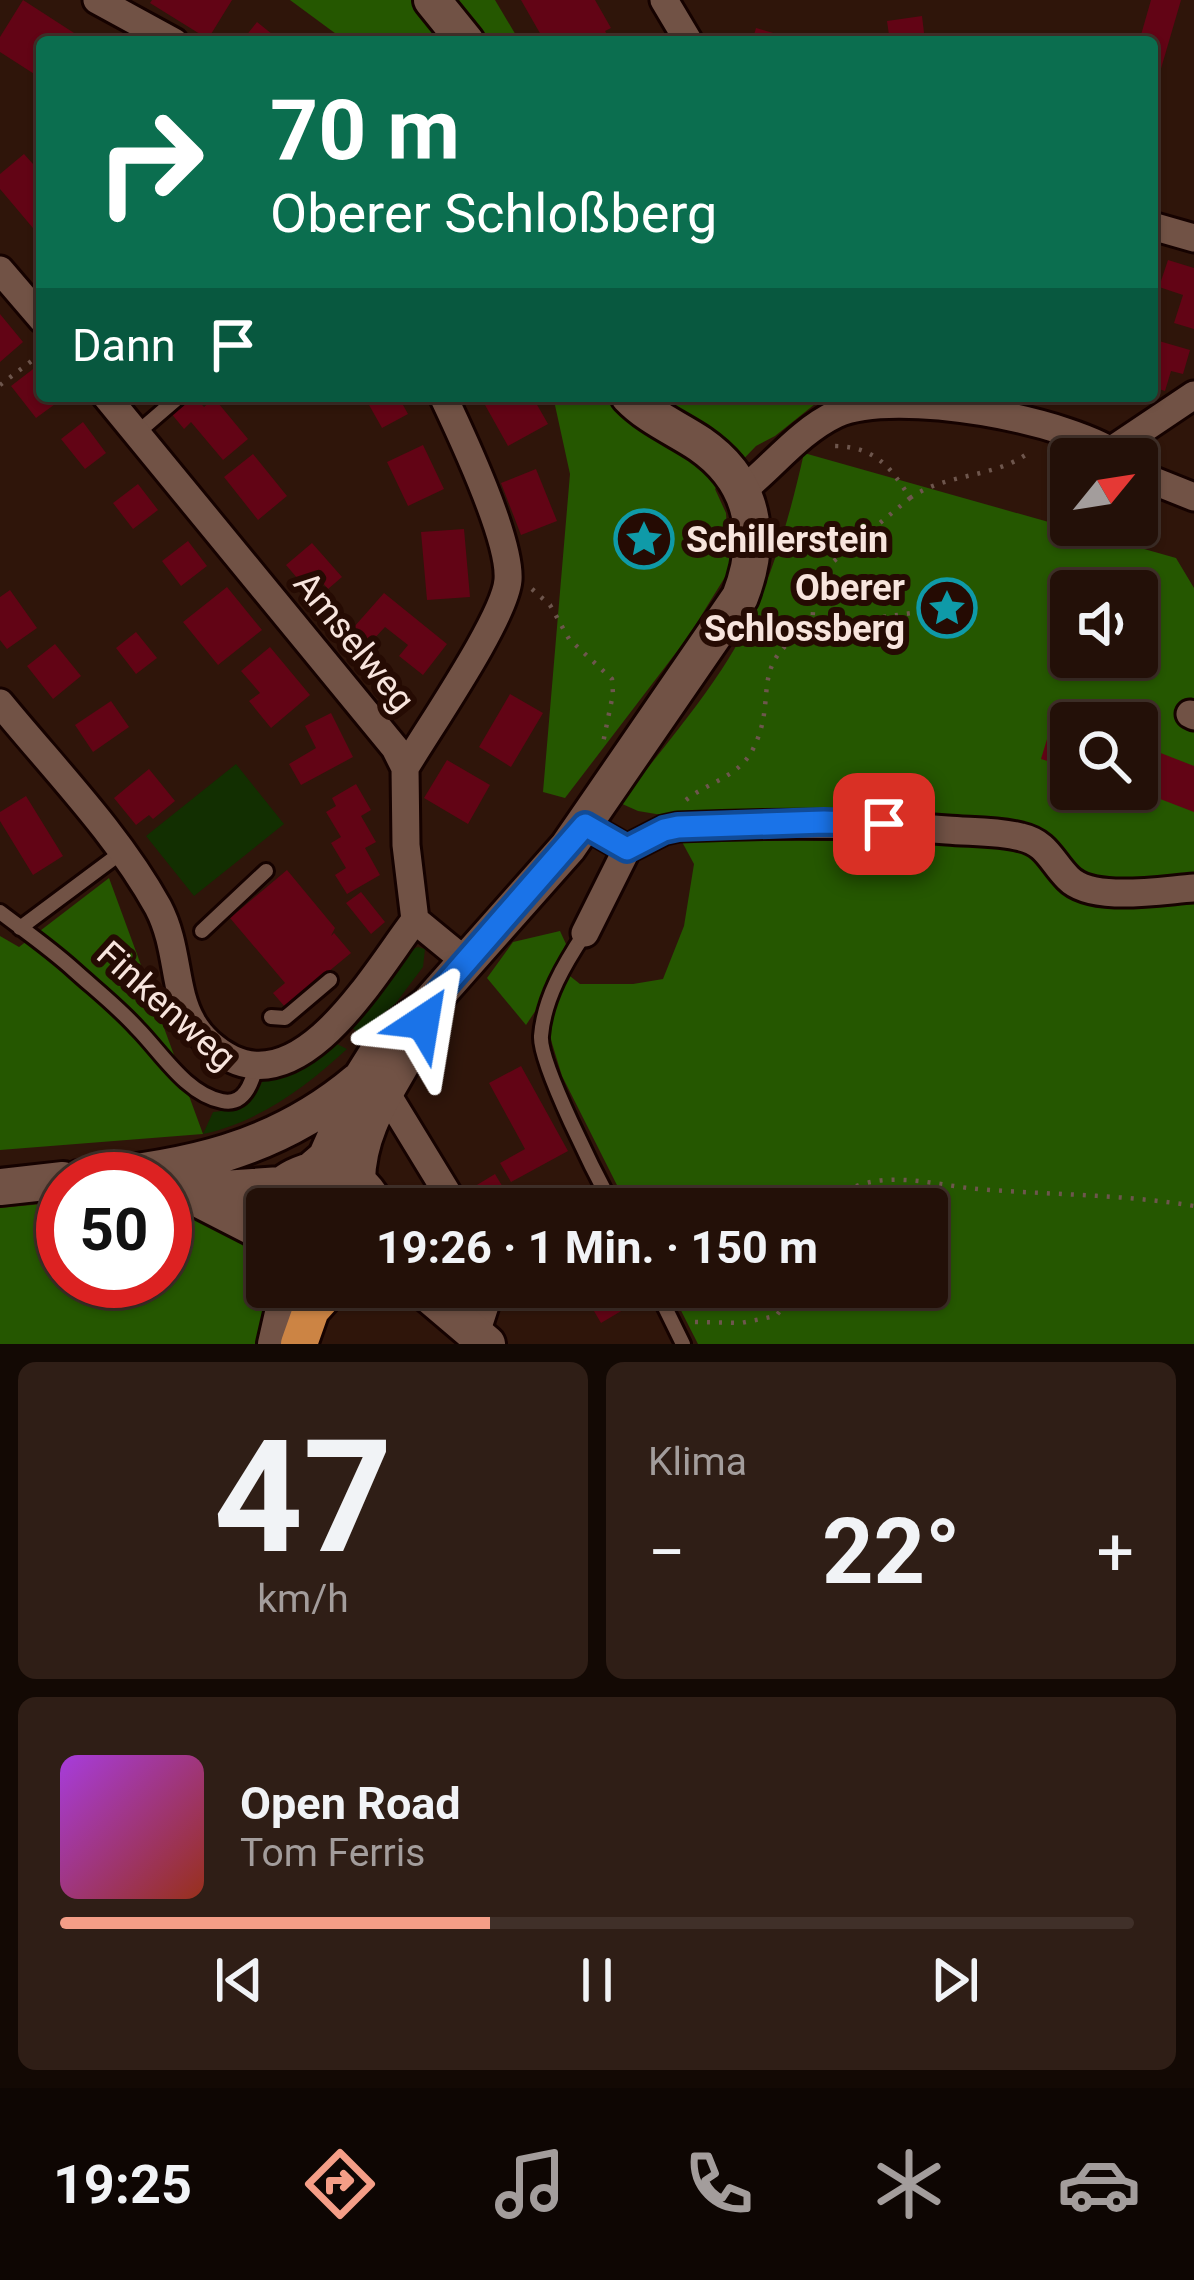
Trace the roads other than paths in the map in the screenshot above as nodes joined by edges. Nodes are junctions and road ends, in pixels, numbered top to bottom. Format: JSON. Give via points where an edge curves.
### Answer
{"nodes":[{"id":1,"x":97,"y":0,"type":"edge"},
{"id":2,"x":432,"y":0,"type":"edge"},
{"id":3,"x":664,"y":0,"type":"edge"},
{"id":4,"x":163,"y":36,"type":"edge"},
{"id":5,"x":461,"y":36,"type":"edge"},
{"id":6,"x":685,"y":36,"type":"edge"},
{"id":7,"x":1158,"y":228,"type":"edge"},
{"id":8,"x":1194,"y":238,"type":"edge"},
{"id":9,"x":0,"y":270,"type":"edge"},
{"id":10,"x":36,"y":312,"type":"edge"},
{"id":11,"x":1194,"y":395,"type":"edge"},
{"id":12,"x":111,"y":402,"type":"edge"},
{"id":13,"x":172,"y":402,"type":"edge"},
{"id":14,"x":445,"y":402,"type":"edge"},
{"id":15,"x":637,"y":402,"type":"edge"},
{"id":16,"x":136,"y":433,"type":"junction"},
{"id":17,"x":1079,"y":438,"type":"edge"},
{"id":18,"x":1140,"y":438,"type":"edge"},
{"id":19,"x":1158,"y":483,"type":"edge"},
{"id":20,"x":743,"y":490,"type":"junction"},
{"id":21,"x":1194,"y":497,"type":"edge"},
{"id":22,"x":0,"y":703,"type":"edge"},
{"id":23,"x":405,"y":768,"type":"junction"},
{"id":24,"x":585,"y":825,"type":"junction"},
{"id":25,"x":627,"y":849,"type":"junction"},
{"id":26,"x":122,"y":852,"type":"junction"},
{"id":27,"x":266,"y":871,"type":"dead end"},
{"id":28,"x":1194,"y":888,"type":"edge"},
{"id":29,"x":0,"y":912,"type":"edge"},
{"id":30,"x":415,"y":920,"type":"junction"},
{"id":31,"x":20,"y":928,"type":"junction"},
{"id":32,"x":202,"y":931,"type":"dead end"},
{"id":33,"x":585,"y":933,"type":"joint"},
{"id":34,"x":465,"y":961,"type":"junction"},
{"id":35,"x":330,"y":980,"type":"dead end"},
{"id":36,"x":271,"y":1017,"type":"dead end"},
{"id":37,"x":256,"y":1066,"type":"junction"},
{"id":38,"x":373,"y":1085,"type":"junction"},
{"id":39,"x":192,"y":1161,"type":"edge"},
{"id":40,"x":297,"y":1177,"type":"junction"},
{"id":41,"x":36,"y":1183,"type":"edge"},
{"id":42,"x":192,"y":1185,"type":"edge"},
{"id":43,"x":0,"y":1187,"type":"edge"},
{"id":44,"x":287,"y":1188,"type":"edge"},
{"id":45,"x":357,"y":1188,"type":"edge"},
{"id":46,"x":366,"y":1188,"type":"edge"},
{"id":47,"x":443,"y":1188,"type":"edge"},
{"id":48,"x":603,"y":1188,"type":"edge"},
{"id":49,"x":192,"y":1200,"type":"edge"},
{"id":50,"x":246,"y":1232,"type":"edge"},
{"id":51,"x":284,"y":1308,"type":"edge"},
{"id":52,"x":311,"y":1308,"type":"edge"},
{"id":53,"x":445,"y":1308,"type":"edge"},
{"id":54,"x":487,"y":1308,"type":"edge"},
{"id":55,"x":666,"y":1308,"type":"edge"},
{"id":56,"x":482,"y":1338,"type":"edge"},
{"id":57,"x":276,"y":1344,"type":"edge"},
{"id":58,"x":299,"y":1344,"type":"edge"},
{"id":59,"x":683,"y":1344,"type":"edge"}],
"edges":[{"from":1,"to":4,"type":"street"},
{"from":2,"to":5,"type":"main road"},
{"from":3,"to":6,"type":"street"},
{"from":7,"to":8,"type":"street"},
{"from":9,"to":10,"type":"street"},
{"from":11,"to":18,"type":"street"},
{"from":12,"to":16,"type":"street","name":"Amselweg"},
{"from":13,"to":16,"type":"lane"},
{"from":14,"to":23,"type":"street","via":[[508,577],[488,628]]},
{"from":15,"to":20,"type":"main road","via":[[703,446]]},
{"from":16,"to":23,"type":"street","name":"Amselweg","via":[[330,665]]},
{"from":17,"to":20,"type":"street","via":[[930,405],[866,405],[808,430]]},
{"from":19,"to":21,"type":"street"},
{"from":20,"to":24,"type":"main road","via":[[754,555],[740,596]]},
{"from":22,"to":26,"type":"street","name":"Finkenweg"},
{"from":23,"to":30,"type":"street","name":"Amselweg"},
{"from":24,"to":25,"type":"street"},
{"from":24,"to":34,"type":"main road"},
{"from":25,"to":28,"type":"street","via":[[678,827],[884,824],[1022,837],[1049,850],[1068,879],[1102,893]]},
{"from":25,"to":33,"type":"street"},
{"from":26,"to":31,"type":"lane"},
{"from":26,"to":37,"type":"street","name":"Finkenweg","via":[[168,927],[190,1019],[229,1058]]},
{"from":27,"to":32,"type":"lane"},
{"from":29,"to":31,"type":"lane","name":"Finkenweg"},
{"from":30,"to":34,"type":"street"},
{"from":30,"to":37,"type":"street","name":"Finkenweg","via":[[316,1043],[281,1063]]},
{"from":31,"to":37,"type":"lane","name":"Finkenweg","via":[[213,1098],[238,1099]]},
{"from":33,"to":48,"type":"lane","via":[[560,972],[540,1042]]},
{"from":34,"to":38,"type":"main road"},
{"from":35,"to":36,"type":"lane","via":[[285,1018]]},
{"from":38,"to":39,"type":"main road","via":[[244,1150]]},
{"from":38,"to":40,"type":"main road","via":[[326,1158]]},
{"from":38,"to":46,"type":"main road","via":[[362,1137]]},
{"from":38,"to":47,"type":"street"},
{"from":40,"to":42,"type":"main road"},
{"from":40,"to":44,"type":"main road"},
{"from":40,"to":45,"type":"main road","via":[[331,1170]]},
{"from":41,"to":43,"type":"main road"},
{"from":49,"to":50,"type":"main road"},
{"from":51,"to":57,"type":"main road"},
{"from":52,"to":58,"type":"highway"},
{"from":53,"to":56,"type":"main road"},
{"from":54,"to":56,"type":"street"},
{"from":55,"to":59,"type":"lane"}]}
